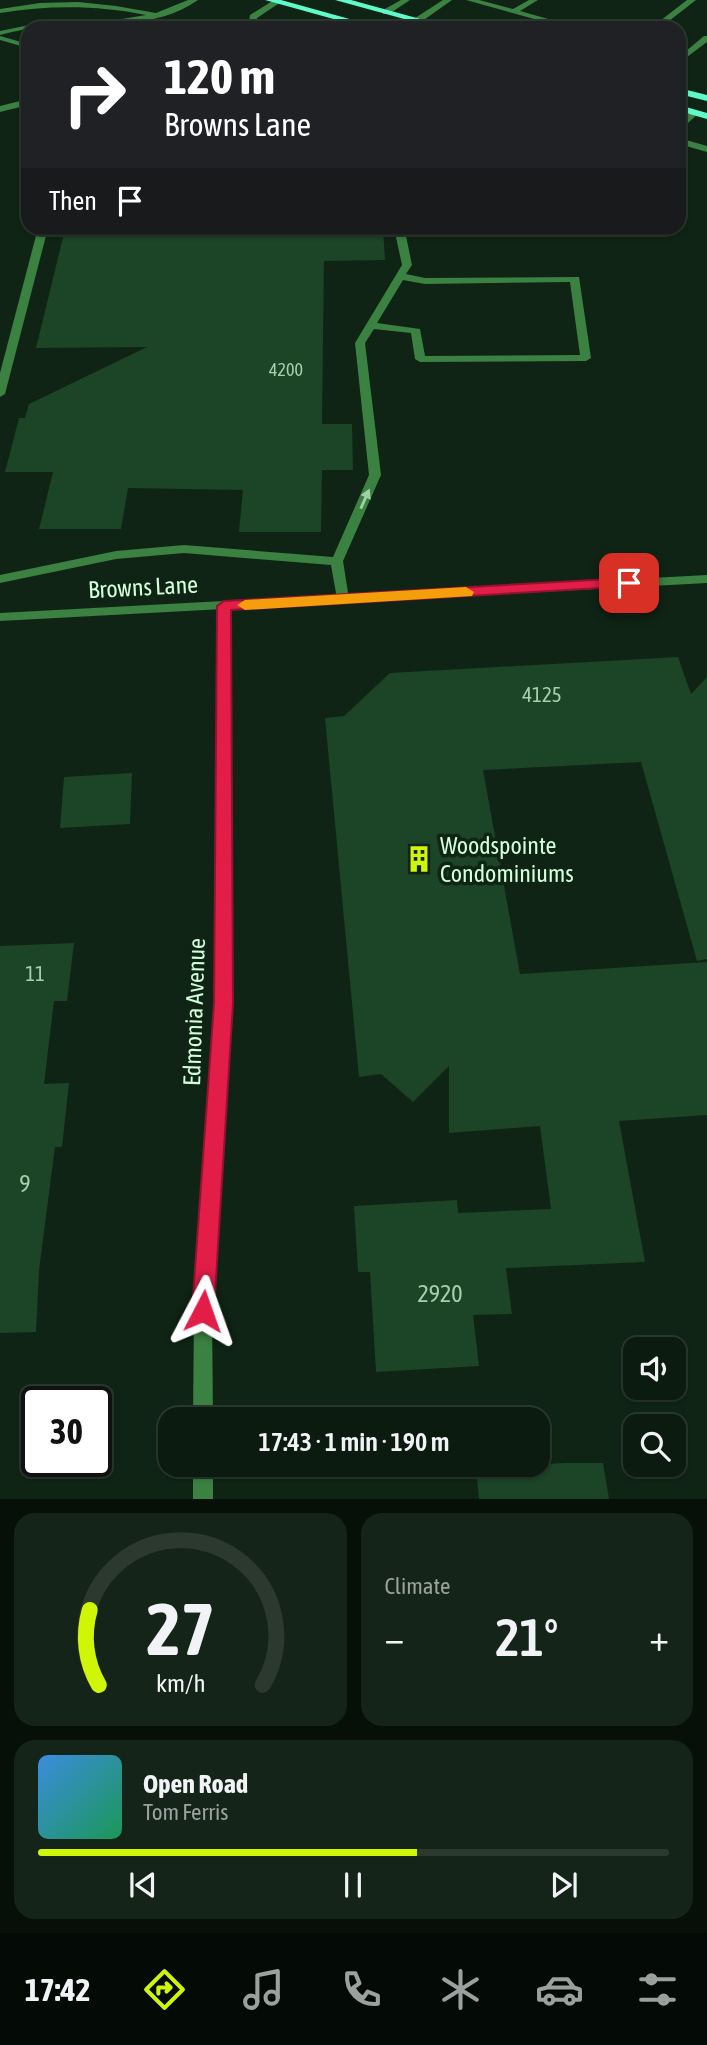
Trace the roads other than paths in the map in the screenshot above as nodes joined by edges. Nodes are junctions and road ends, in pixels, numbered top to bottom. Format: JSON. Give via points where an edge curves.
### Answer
{"nodes":[{"id":1,"x":12,"y":0,"type":"edge"},
{"id":2,"x":194,"y":0,"type":"edge"},
{"id":3,"x":340,"y":0,"type":"edge"},
{"id":4,"x":407,"y":0,"type":"edge"},
{"id":5,"x":448,"y":0,"type":"edge"},
{"id":6,"x":470,"y":0,"type":"edge"},
{"id":7,"x":534,"y":0,"type":"edge"},
{"id":8,"x":692,"y":0,"type":"edge"},
{"id":9,"x":274,"y":1,"type":"edge"},
{"id":10,"x":26,"y":6,"type":"junction"},
{"id":11,"x":0,"y":11,"type":"edge"},
{"id":12,"x":386,"y":12,"type":"junction"},
{"id":13,"x":515,"y":12,"type":"junction"},
{"id":14,"x":161,"y":16,"type":"junction"},
{"id":15,"x":418,"y":20,"type":"junction"},
{"id":16,"x":126,"y":21,"type":"edge"},
{"id":17,"x":253,"y":21,"type":"edge"},
{"id":18,"x":347,"y":21,"type":"edge"},
{"id":19,"x":422,"y":21,"type":"edge"},
{"id":20,"x":549,"y":21,"type":"edge"},
{"id":21,"x":664,"y":21,"type":"edge"},
{"id":22,"x":21,"y":29,"type":"edge"},
{"id":23,"x":0,"y":33,"type":"edge"},
{"id":24,"x":707,"y":37,"type":"edge"},
{"id":25,"x":0,"y":38,"type":"edge"},
{"id":26,"x":21,"y":44,"type":"edge"},
{"id":27,"x":686,"y":55,"type":"edge"},
{"id":28,"x":686,"y":92,"type":"edge"},
{"id":29,"x":707,"y":97,"type":"edge"},
{"id":30,"x":21,"y":104,"type":"edge"},
{"id":31,"x":0,"y":109,"type":"edge"},
{"id":32,"x":686,"y":110,"type":"edge"},
{"id":33,"x":695,"y":113,"type":"junction"},
{"id":34,"x":707,"y":116,"type":"edge"},
{"id":35,"x":686,"y":121,"type":"edge"},
{"id":36,"x":686,"y":143,"type":"edge"},
{"id":37,"x":707,"y":149,"type":"edge"},
{"id":38,"x":41,"y":235,"type":"edge"},
{"id":39,"x":400,"y":235,"type":"edge"},
{"id":40,"x":400,"y":276,"type":"junction"},
{"id":41,"x":369,"y":325,"type":"junction"},
{"id":42,"x":0,"y":394,"type":"edge"},
{"id":43,"x":337,"y":561,"type":"junction"},
{"id":44,"x":0,"y":579,"type":"edge"},
{"id":45,"x":707,"y":579,"type":"edge"},
{"id":46,"x":343,"y":599,"type":"junction"},
{"id":47,"x":224,"y":606,"type":"junction"},
{"id":48,"x":0,"y":617,"type":"edge"},
{"id":49,"x":203,"y":1407,"type":"edge"},
{"id":50,"x":203,"y":1477,"type":"edge"},
{"id":51,"x":204,"y":1499,"type":"edge"}],
"edges":[{"from":1,"to":10,"type":"street"},
{"from":2,"to":14,"type":"street"},
{"from":3,"to":12,"type":"main road"},
{"from":4,"to":12,"type":"street"},
{"from":5,"to":15,"type":"street"},
{"from":6,"to":13,"type":"street"},
{"from":7,"to":13,"type":"street"},
{"from":8,"to":21,"type":"street"},
{"from":9,"to":17,"type":"street"},
{"from":9,"to":18,"type":"main road"},
{"from":10,"to":11,"type":"street"},
{"from":10,"to":14,"type":"street","via":[[94,4]]},
{"from":12,"to":15,"type":"main road"},
{"from":13,"to":20,"type":"street"},
{"from":14,"to":16,"type":"street"},
{"from":15,"to":19,"type":"main road"},
{"from":22,"to":23,"type":"street"},
{"from":24,"to":27,"type":"street"},
{"from":25,"to":26,"type":"street"},
{"from":28,"to":29,"type":"main road"},
{"from":30,"to":31,"type":"street"},
{"from":32,"to":33,"type":"main road"},
{"from":33,"to":34,"type":"main road"},
{"from":33,"to":35,"type":"street"},
{"from":36,"to":37,"type":"street"},
{"from":38,"to":42,"type":"street"},
{"from":39,"to":40,"type":"street","via":[[407,265]]},
{"from":40,"to":41,"type":"street"},
{"from":40,"to":41,"type":"street","via":[[425,281],[575,279],[586,358],[420,359],[416,331]]},
{"from":43,"to":41,"type":"street","one_way":true,"via":[[375,475],[360,343]]},
{"from":43,"to":44,"type":"street","via":[[184,549],[116,555]]},
{"from":43,"to":46,"type":"street"},
{"from":45,"to":46,"type":"street","name":"Browns Lane"},
{"from":46,"to":47,"type":"street","name":"Browns Lane"},
{"from":47,"to":48,"type":"street","name":"Browns Lane"},
{"from":47,"to":49,"type":"street","name":"Edmonia Avenue","via":[[223,1003],[203,1311]]},
{"from":50,"to":51,"type":"street"}]}
